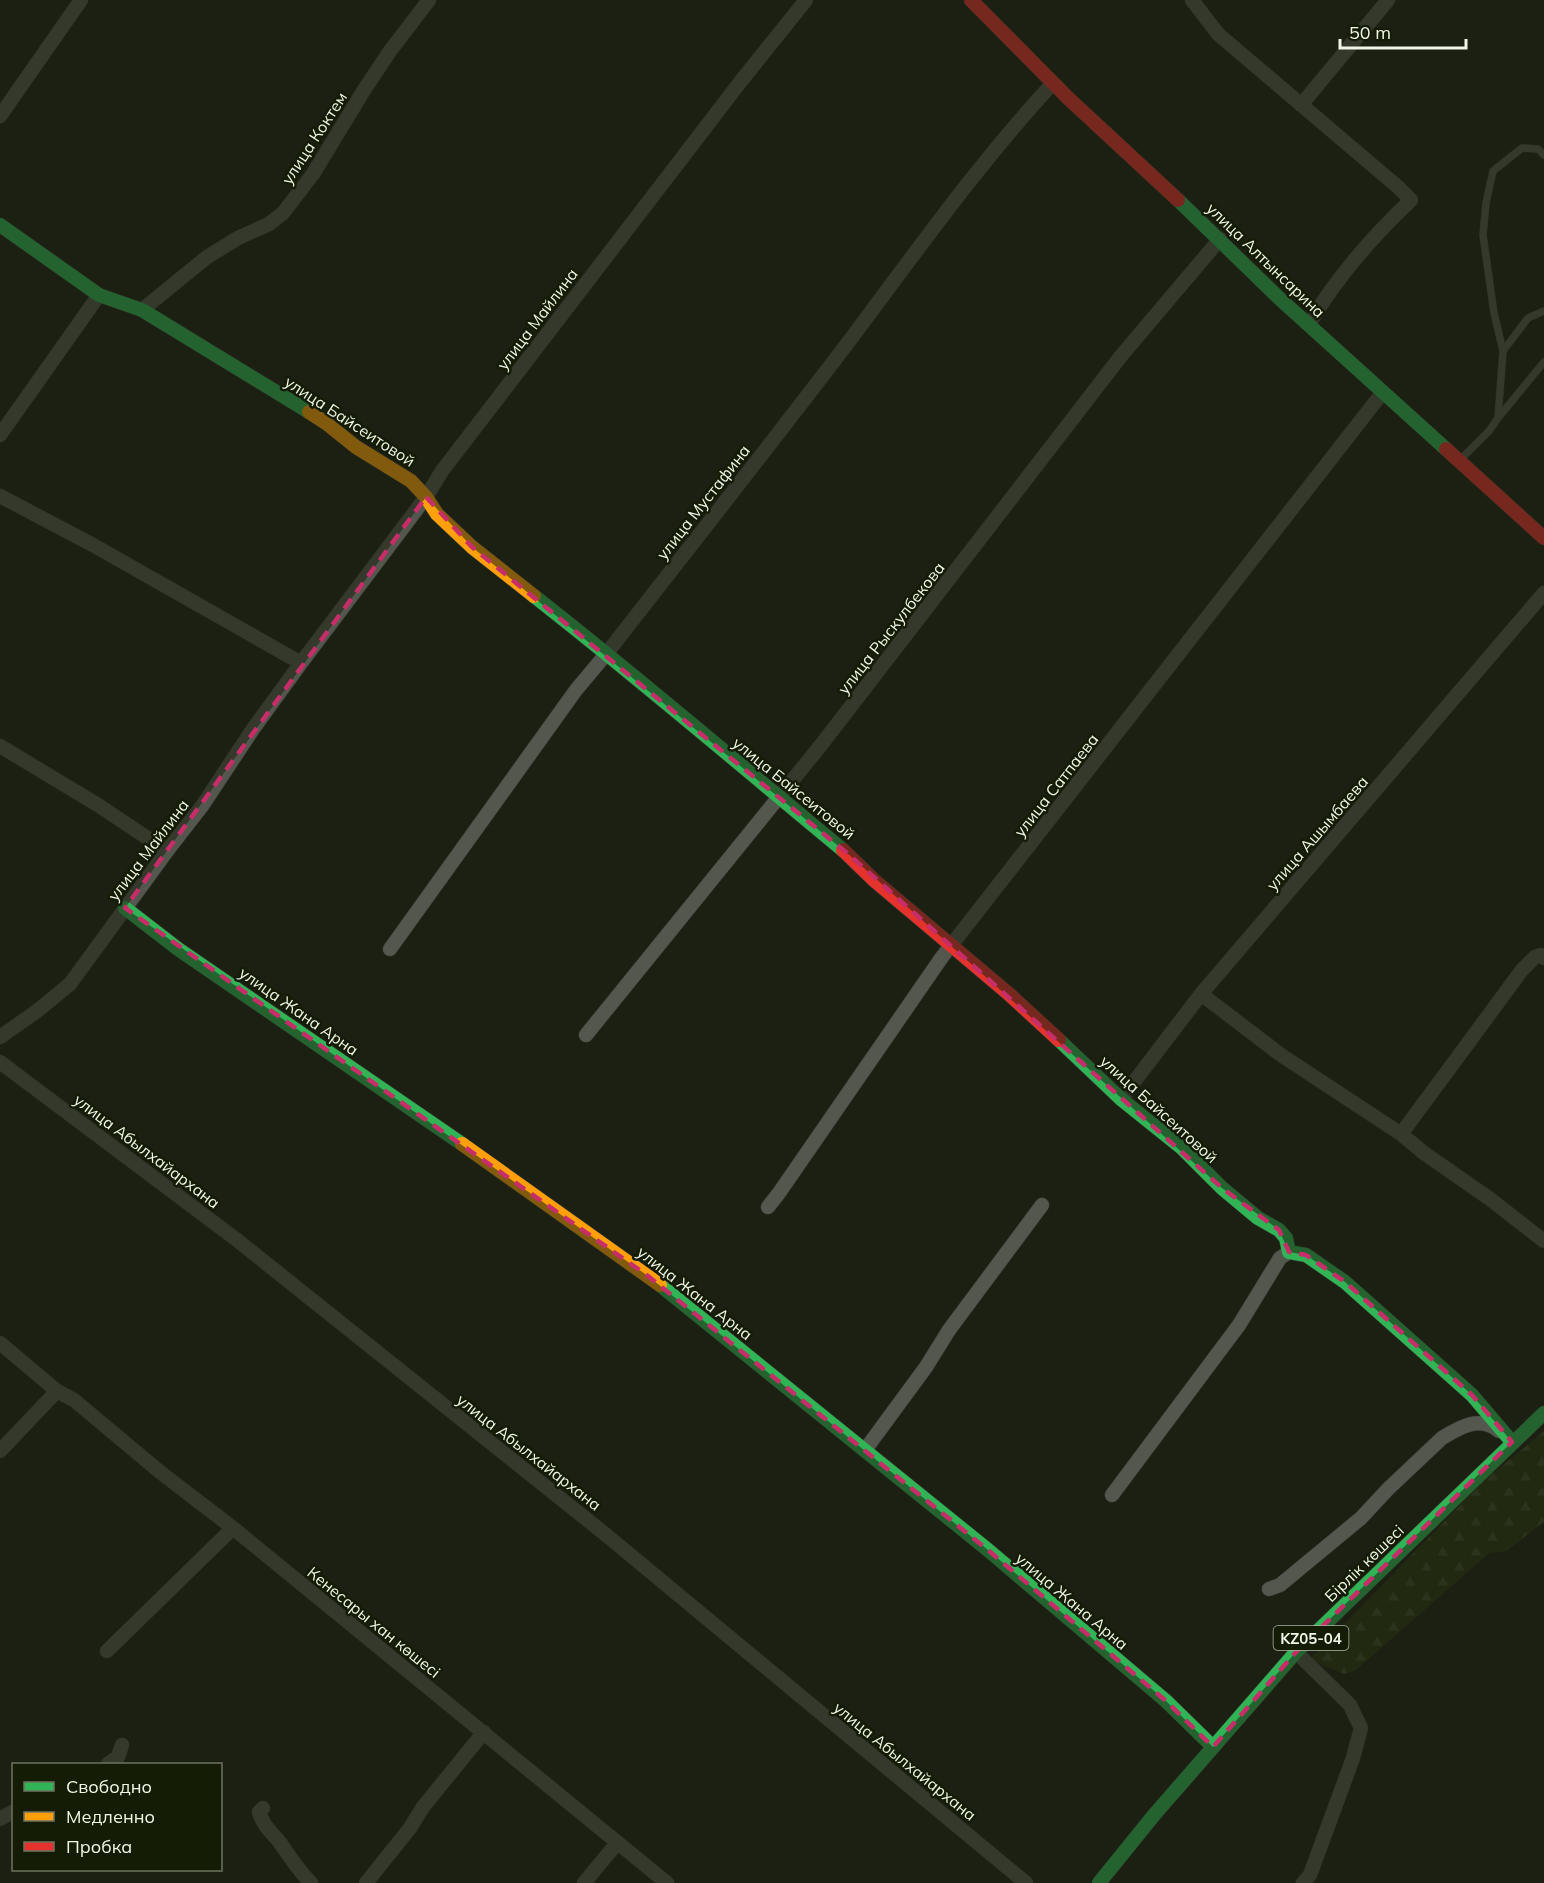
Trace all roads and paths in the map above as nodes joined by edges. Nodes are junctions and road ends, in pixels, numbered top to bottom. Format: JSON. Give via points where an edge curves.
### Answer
{"nodes":[{"id":1,"x":81,"y":0,"type":"edge"},
{"id":2,"x":429,"y":0,"type":"edge"},
{"id":3,"x":806,"y":0,"type":"edge"},
{"id":4,"x":971,"y":0,"type":"edge"},
{"id":5,"x":1192,"y":0,"type":"edge"},
{"id":6,"x":1388,"y":0,"type":"edge"},
{"id":7,"x":1053,"y":83,"type":"junction"},
{"id":8,"x":1301,"y":105,"type":"junction"},
{"id":9,"x":0,"y":116,"type":"edge"},
{"id":10,"x":1544,"y":155,"type":"edge"},
{"id":11,"x":0,"y":225,"type":"edge"},
{"id":12,"x":1220,"y":239,"type":"junction"},
{"id":13,"x":99,"y":295,"type":"junction"},
{"id":14,"x":142,"y":310,"type":"junction"},
{"id":15,"x":1544,"y":311,"type":"edge"},
{"id":16,"x":1309,"y":324,"type":"junction"},
{"id":17,"x":1503,"y":351,"type":"junction"},
{"id":18,"x":1544,"y":362,"type":"edge"},
{"id":19,"x":1383,"y":392,"type":"junction"},
{"id":20,"x":1498,"y":418,"type":"junction"},
{"id":21,"x":0,"y":435,"type":"edge"},
{"id":22,"x":1459,"y":461,"type":"junction"},
{"id":23,"x":0,"y":496,"type":"edge"},
{"id":24,"x":426,"y":497,"type":"junction"},
{"id":25,"x":1544,"y":537,"type":"edge"},
{"id":26,"x":1544,"y":593,"type":"edge"},
{"id":27,"x":607,"y":653,"type":"junction"},
{"id":28,"x":301,"y":663,"type":"junction"},
{"id":29,"x":0,"y":746,"type":"edge"},
{"id":30,"x":779,"y":798,"type":"junction"},
{"id":31,"x":167,"y":851,"type":"junction"},
{"id":32,"x":125,"y":908,"type":"junction"},
{"id":33,"x":951,"y":945,"type":"junction"},
{"id":34,"x":390,"y":949,"type":"dead end"},
{"id":35,"x":1544,"y":958,"type":"edge"},
{"id":36,"x":1201,"y":994,"type":"junction"},
{"id":37,"x":586,"y":1035,"type":"dead end"},
{"id":38,"x":0,"y":1037,"type":"edge"},
{"id":39,"x":0,"y":1062,"type":"edge"},
{"id":40,"x":1121,"y":1099,"type":"junction"},
{"id":41,"x":1401,"y":1134,"type":"junction"},
{"id":42,"x":1042,"y":1205,"type":"dead end"},
{"id":43,"x":768,"y":1207,"type":"dead end"},
{"id":44,"x":1544,"y":1240,"type":"edge"},
{"id":45,"x":1289,"y":1252,"type":"junction"},
{"id":46,"x":0,"y":1343,"type":"edge"},
{"id":47,"x":57,"y":1391,"type":"junction"},
{"id":48,"x":1544,"y":1413,"type":"edge"},
{"id":49,"x":1512,"y":1442,"type":"junction"},
{"id":50,"x":865,"y":1450,"type":"junction"},
{"id":51,"x":0,"y":1451,"type":"edge"},
{"id":52,"x":1112,"y":1495,"type":"dead end"},
{"id":53,"x":234,"y":1528,"type":"junction"},
{"id":54,"x":1269,"y":1589,"type":"dead end"},
{"id":55,"x":107,"y":1651,"type":"dead end"},
{"id":56,"x":1296,"y":1652,"type":"junction"},
{"id":57,"x":484,"y":1732,"type":"junction"},
{"id":58,"x":122,"y":1745,"type":"dead end"},
{"id":59,"x":1213,"y":1747,"type":"junction"},
{"id":60,"x":109,"y":1763,"type":"edge"},
{"id":61,"x":263,"y":1808,"type":"dead end"},
{"id":62,"x":617,"y":1844,"type":"junction"},
{"id":63,"x":311,"y":1883,"type":"edge"},
{"id":64,"x":366,"y":1883,"type":"edge"},
{"id":65,"x":584,"y":1883,"type":"edge"},
{"id":66,"x":667,"y":1883,"type":"edge"},
{"id":67,"x":1026,"y":1883,"type":"edge"},
{"id":68,"x":1099,"y":1883,"type":"edge"},
{"id":69,"x":1303,"y":1883,"type":"edge"}],
"edges":[{"from":1,"to":9,"type":"street"},
{"from":2,"to":14,"type":"street","name":"улица Коктем","via":[[371,81],[314,174],[283,213],[207,257]]},
{"from":3,"to":24,"type":"street","name":"улица Майлина","via":[[565,309]]},
{"from":4,"to":7,"type":"street","name":"улица Алтынсарина"},
{"from":5,"to":8,"type":"street","via":[[1218,34]]},
{"from":6,"to":8,"type":"street"},
{"from":7,"to":12,"type":"street","name":"улица Алтынсарина"},
{"from":7,"to":27,"type":"street","name":"улица Мустафина","via":[[931,232]]},
{"from":8,"to":16,"type":"street","via":[[1411,200],[1363,249]]},
{"from":10,"to":17,"type":"lane","via":[[1538,149],[1522,148],[1500,165],[1493,171],[1486,203],[1483,235]]},
{"from":11,"to":13,"type":"street","name":"улица Байсеитовой"},
{"from":12,"to":16,"type":"street","name":"улица Алтынсарина"},
{"from":12,"to":30,"type":"street","name":"улица Рыскулбекова","via":[[1121,356]]},
{"from":13,"to":14,"type":"street","name":"улица Байсеитовой"},
{"from":13,"to":21,"type":"street"},
{"from":14,"to":24,"type":"street","name":"улица Байсеитовой","via":[[326,423],[411,481]]},
{"from":15,"to":17,"type":"lane","via":[[1528,318]]},
{"from":16,"to":19,"type":"street","name":"улица Алтынсарина"},
{"from":17,"to":20,"type":"lane"},
{"from":18,"to":20,"type":"lane"},
{"from":19,"to":22,"type":"street","name":"улица Алтынсарина"},
{"from":19,"to":33,"type":"street","name":"улица Сатпаева"},
{"from":20,"to":22,"type":"lane"},
{"from":22,"to":25,"type":"street","name":"улица Алтынсарина"},
{"from":23,"to":28,"type":"street"},
{"from":24,"to":27,"type":"street","name":"улица Байсеитовой","via":[[437,514],[472,547]]},
{"from":24,"to":28,"type":"street","name":"улица Майлина"},
{"from":26,"to":36,"type":"street","name":"улица Ашымбаева"},
{"from":27,"to":30,"type":"street","name":"улица Байсеитовой"},
{"from":27,"to":34,"type":"street","name":"улица Мустафина","via":[[576,690]]},
{"from":28,"to":31,"type":"street","name":"улица Майлина"},
{"from":29,"to":31,"type":"street"},
{"from":30,"to":33,"type":"street","name":"улица Байсеитовой"},
{"from":30,"to":37,"type":"street","name":"улица Рыскулбекова"},
{"from":31,"to":32,"type":"street","name":"улица Майлина"},
{"from":32,"to":38,"type":"street","name":"улица Майлина","via":[[70,984]]},
{"from":32,"to":50,"type":"street","name":"улица Жана Арна","via":[[648,1276]]},
{"from":33,"to":40,"type":"street","name":"улица Байсеитовой"},
{"from":33,"to":43,"type":"street","name":"улица Сатпаева"},
{"from":35,"to":41,"type":"street","via":[[1535,957],[1522,970]]},
{"from":36,"to":40,"type":"street","name":"улица Ашымбаева"},
{"from":36,"to":41,"type":"street","via":[[1281,1054]]},
{"from":39,"to":67,"type":"street","name":"улица Абылхайархана","via":[[237,1240],[605,1534]]},
{"from":40,"to":45,"type":"street","name":"улица Байсеитовой","via":[[1182,1148],[1258,1218],[1279,1230],[1286,1238]]},
{"from":41,"to":44,"type":"street"},
{"from":42,"to":50,"type":"street"},
{"from":45,"to":49,"type":"street","via":[[1306,1255],[1345,1282],[1472,1395]]},
{"from":45,"to":52,"type":"street","via":[[1280,1258],[1239,1325]]},
{"from":46,"to":47,"type":"street","name":"Кенесары хан көшесі"},
{"from":47,"to":51,"type":"street"},
{"from":47,"to":53,"type":"street","name":"Кенесары хан көшесі","via":[[74,1400]]},
{"from":48,"to":49,"type":"street","name":"Бірлік көшесі","number":"KZ05-04"},
{"from":49,"to":54,"type":"street","via":[[1491,1424],[1460,1427],[1419,1459],[1332,1544],[1280,1586]]},
{"from":49,"to":56,"type":"street","name":"Бірлік көшесі","number":"KZ05-04"},
{"from":50,"to":59,"type":"street","name":"улица Жана Арна","via":[[1166,1701]]},
{"from":53,"to":55,"type":"street"},
{"from":53,"to":57,"type":"street","name":"Кенесары хан көшесі"},
{"from":56,"to":59,"type":"street","name":"Бірлік көшесі","number":"KZ05-04"},
{"from":56,"to":69,"type":"street","via":[[1350,1705],[1360,1728],[1350,1769],[1310,1875]]},
{"from":57,"to":62,"type":"street","name":"Кенесары хан көшесі"},
{"from":57,"to":64,"type":"street"},
{"from":58,"to":60,"type":"street","via":[[118,1757]]},
{"from":59,"to":68,"type":"street","name":"Бірлік көшесі","number":"KZ05-04"},
{"from":61,"to":63,"type":"street","via":[[263,1822]]},
{"from":62,"to":65,"type":"street"},
{"from":62,"to":66,"type":"street","name":"Кенесары хан көшесі"}]}
